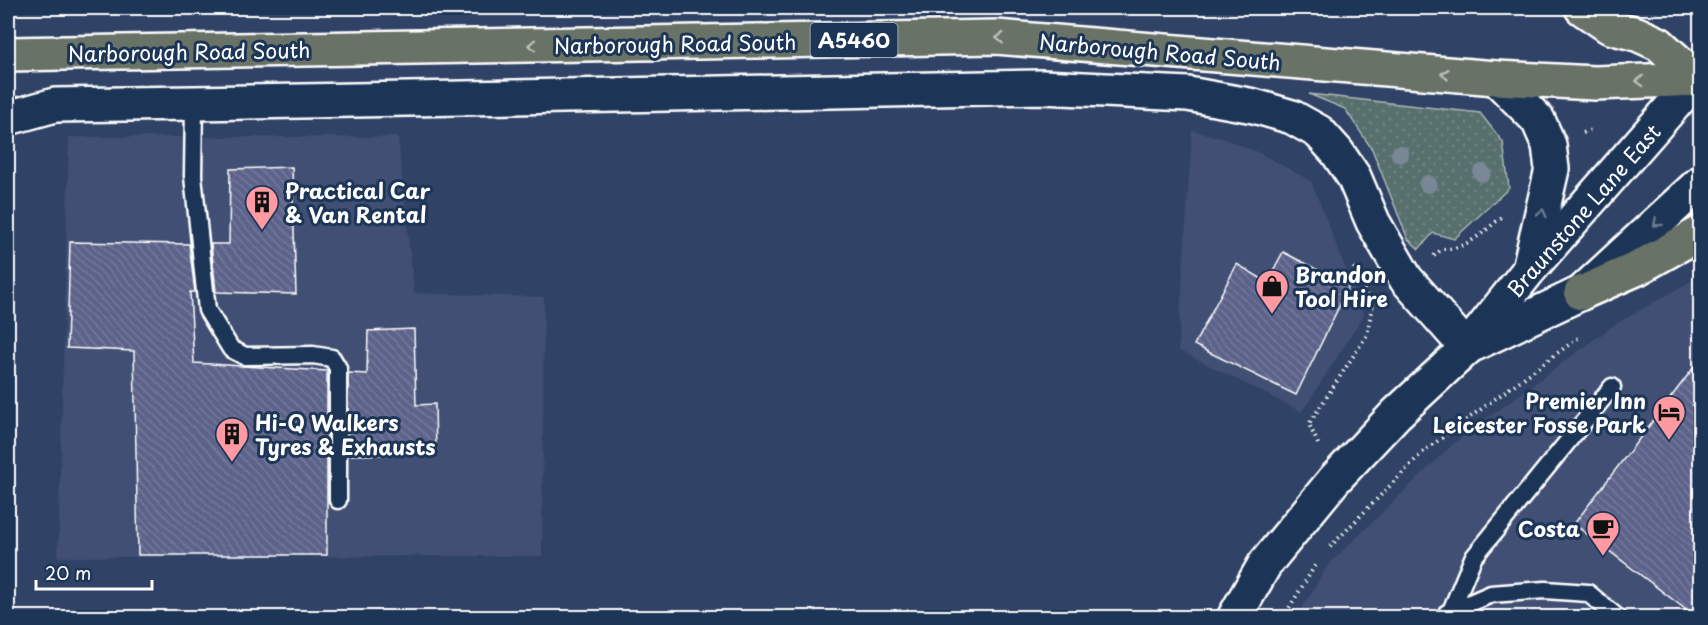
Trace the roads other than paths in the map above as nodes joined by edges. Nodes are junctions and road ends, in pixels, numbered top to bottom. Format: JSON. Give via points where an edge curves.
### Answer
{"nodes":[{"id":1,"x":1582,"y":8,"type":"edge"},
{"id":2,"x":8,"y":54,"type":"edge"},
{"id":3,"x":1496,"y":78,"type":"junction"},
{"id":4,"x":1700,"y":79,"type":"edge"},
{"id":5,"x":194,"y":103,"type":"junction"},
{"id":6,"x":8,"y":118,"type":"edge"},
{"id":7,"x":1701,"y":183,"type":"edge"},
{"id":8,"x":1701,"y":233,"type":"edge"},
{"id":9,"x":1528,"y":270,"type":"junction"},
{"id":10,"x":1581,"y":293,"type":"junction"},
{"id":11,"x":1467,"y":348,"type":"junction"},
{"id":12,"x":1612,"y":387,"type":"dead end"},
{"id":13,"x":338,"y":500,"type":"dead end"},
{"id":14,"x":1446,"y":614,"type":"edge"},
{"id":15,"x":1237,"y":616,"type":"edge"},
{"id":16,"x":1618,"y":618,"type":"edge"}],
"edges":[{"from":1,"to":4,"type":"main road","via":[[1610,27],[1659,44]]},
{"from":3,"to":2,"type":"main road","name":"Narborough Road South","number":"A5460","one_way":true,"via":[[996,38]]},
{"from":4,"to":3,"type":"main road","name":"Narborough Road South","number":"A5460","one_way":true,"via":[[1595,83]]},
{"from":9,"to":3,"type":"street","one_way":true,"via":[[1552,170],[1548,145],[1538,120]]},
{"from":4,"to":9,"type":"street","name":"Braunstone Lane East"},
{"from":5,"to":6,"type":"street","name":"Narborough Road South","via":[[55,105]]},
{"from":5,"to":11,"type":"street","name":"Narborough Road South","via":[[1042,87],[1188,94],[1254,106],[1292,117],[1319,132],[1354,177],[1373,222],[1406,279]]},
{"from":5,"to":13,"type":"lane","via":[[193,176],[207,310],[231,349],[245,356],[332,358],[338,368]]},
{"from":7,"to":10,"type":"street","name":"Braunstone Lane East","one_way":true},
{"from":8,"to":10,"type":"main road","via":[[1638,268]]},
{"from":9,"to":11,"type":"street","name":"Braunstone Lane East"},
{"from":10,"to":11,"type":"street","name":"Braunstone Lane East"},
{"from":11,"to":15,"type":"street","name":"Braunstone Lane East","via":[[1396,414],[1334,480],[1265,564]]},
{"from":12,"to":14,"type":"lane","via":[[1473,558]]},
{"from":14,"to":16,"type":"lane","via":[[1491,594],[1545,590],[1588,593]]}]}
